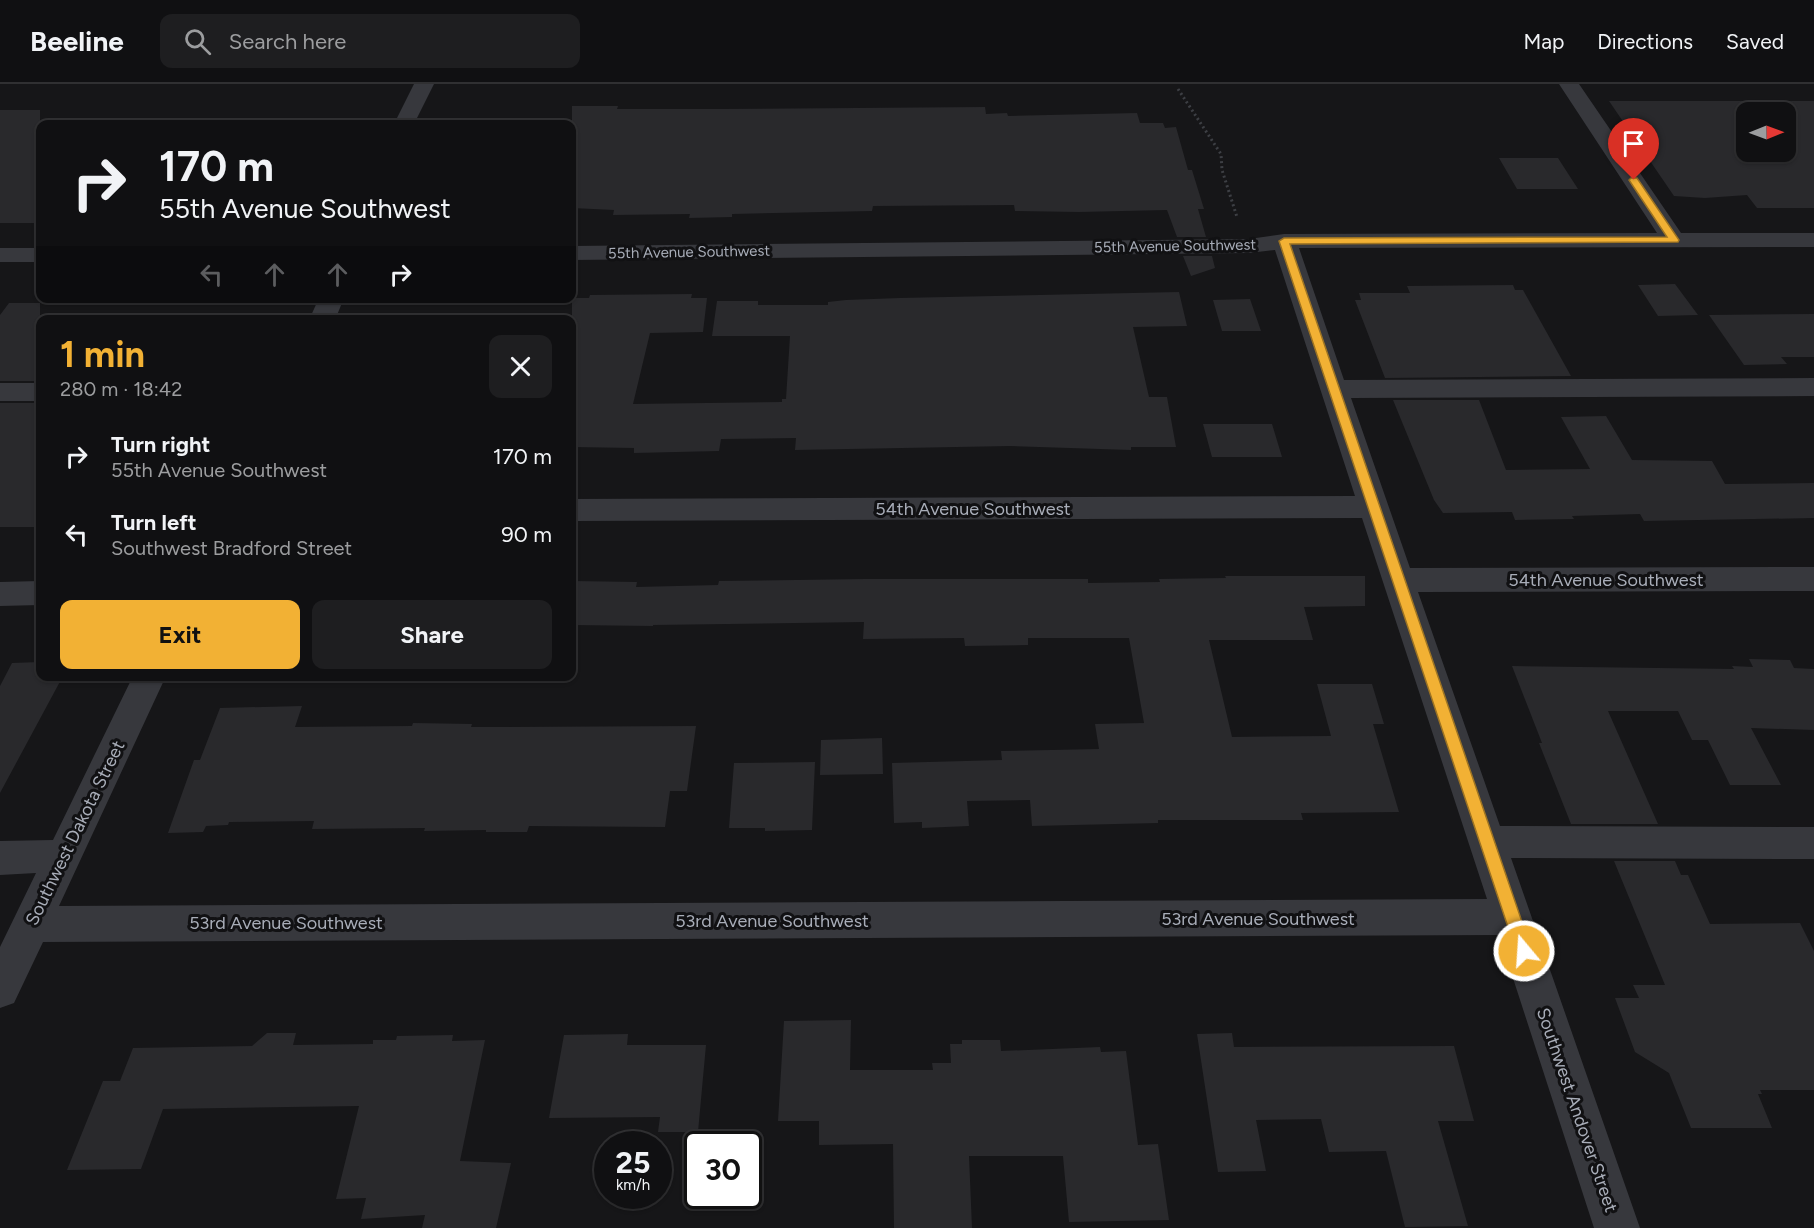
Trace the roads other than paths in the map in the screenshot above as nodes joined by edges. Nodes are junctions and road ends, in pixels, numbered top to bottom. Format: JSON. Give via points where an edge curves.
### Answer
{"nodes":[{"id":1,"x":424,"y":84,"type":"edge"},
{"id":2,"x":1569,"y":84,"type":"edge"},
{"id":3,"x":406,"y":120,"type":"edge"},
{"id":4,"x":1674,"y":240,"type":"junction"},
{"id":5,"x":1814,"y":240,"type":"edge"},
{"id":6,"x":1284,"y":241,"type":"junction"},
{"id":7,"x":576,"y":253,"type":"edge"},
{"id":8,"x":0,"y":255,"type":"edge"},
{"id":9,"x":36,"y":255,"type":"edge"},
{"id":10,"x":1814,"y":387,"type":"edge"},
{"id":11,"x":1334,"y":389,"type":"junction"},
{"id":12,"x":36,"y":392,"type":"edge"},
{"id":13,"x":0,"y":393,"type":"edge"},
{"id":14,"x":1374,"y":507,"type":"junction"},
{"id":15,"x":576,"y":510,"type":"edge"},
{"id":16,"x":1814,"y":579,"type":"edge"},
{"id":17,"x":1399,"y":580,"type":"junction"},
{"id":18,"x":36,"y":593,"type":"edge"},
{"id":19,"x":0,"y":594,"type":"edge"},
{"id":20,"x":148,"y":681,"type":"edge"},
{"id":21,"x":1488,"y":842,"type":"junction"},
{"id":22,"x":1814,"y":843,"type":"edge"},
{"id":23,"x":64,"y":856,"type":"junction"},
{"id":24,"x":0,"y":858,"type":"edge"},
{"id":25,"x":1513,"y":917,"type":"junction"},
{"id":26,"x":31,"y":924,"type":"junction"},
{"id":27,"x":0,"y":989,"type":"edge"},
{"id":28,"x":1617,"y":1228,"type":"edge"}],
"edges":[{"from":1,"to":3,"type":"street"},
{"from":2,"to":4,"type":"street"},
{"from":4,"to":5,"type":"street","name":"55th Avenue Southwest"},
{"from":4,"to":6,"type":"street","name":"55th Avenue Southwest"},
{"from":6,"to":7,"type":"street","name":"55th Avenue Southwest","via":[[1249,246]]},
{"from":6,"to":11,"type":"street","name":"Southwest Andover Street"},
{"from":8,"to":9,"type":"street"},
{"from":10,"to":11,"type":"street"},
{"from":11,"to":14,"type":"street","name":"Southwest Andover Street"},
{"from":12,"to":13,"type":"street"},
{"from":14,"to":15,"type":"street","name":"54th Avenue Southwest"},
{"from":14,"to":17,"type":"street","name":"Southwest Andover Street"},
{"from":16,"to":17,"type":"street","name":"54th Avenue Southwest"},
{"from":17,"to":21,"type":"street","name":"Southwest Andover Street"},
{"from":18,"to":19,"type":"street"},
{"from":20,"to":23,"type":"street","name":"Southwest Dakota Street"},
{"from":21,"to":22,"type":"street"},
{"from":21,"to":25,"type":"street","name":"Southwest Andover Street"},
{"from":23,"to":24,"type":"street"},
{"from":23,"to":26,"type":"street","name":"Southwest Dakota Street"},
{"from":25,"to":26,"type":"street","name":"53rd Avenue Southwest"},
{"from":25,"to":28,"type":"street","name":"Southwest Andover Street"},
{"from":26,"to":27,"type":"street","name":"Southwest Dakota Street"}]}
